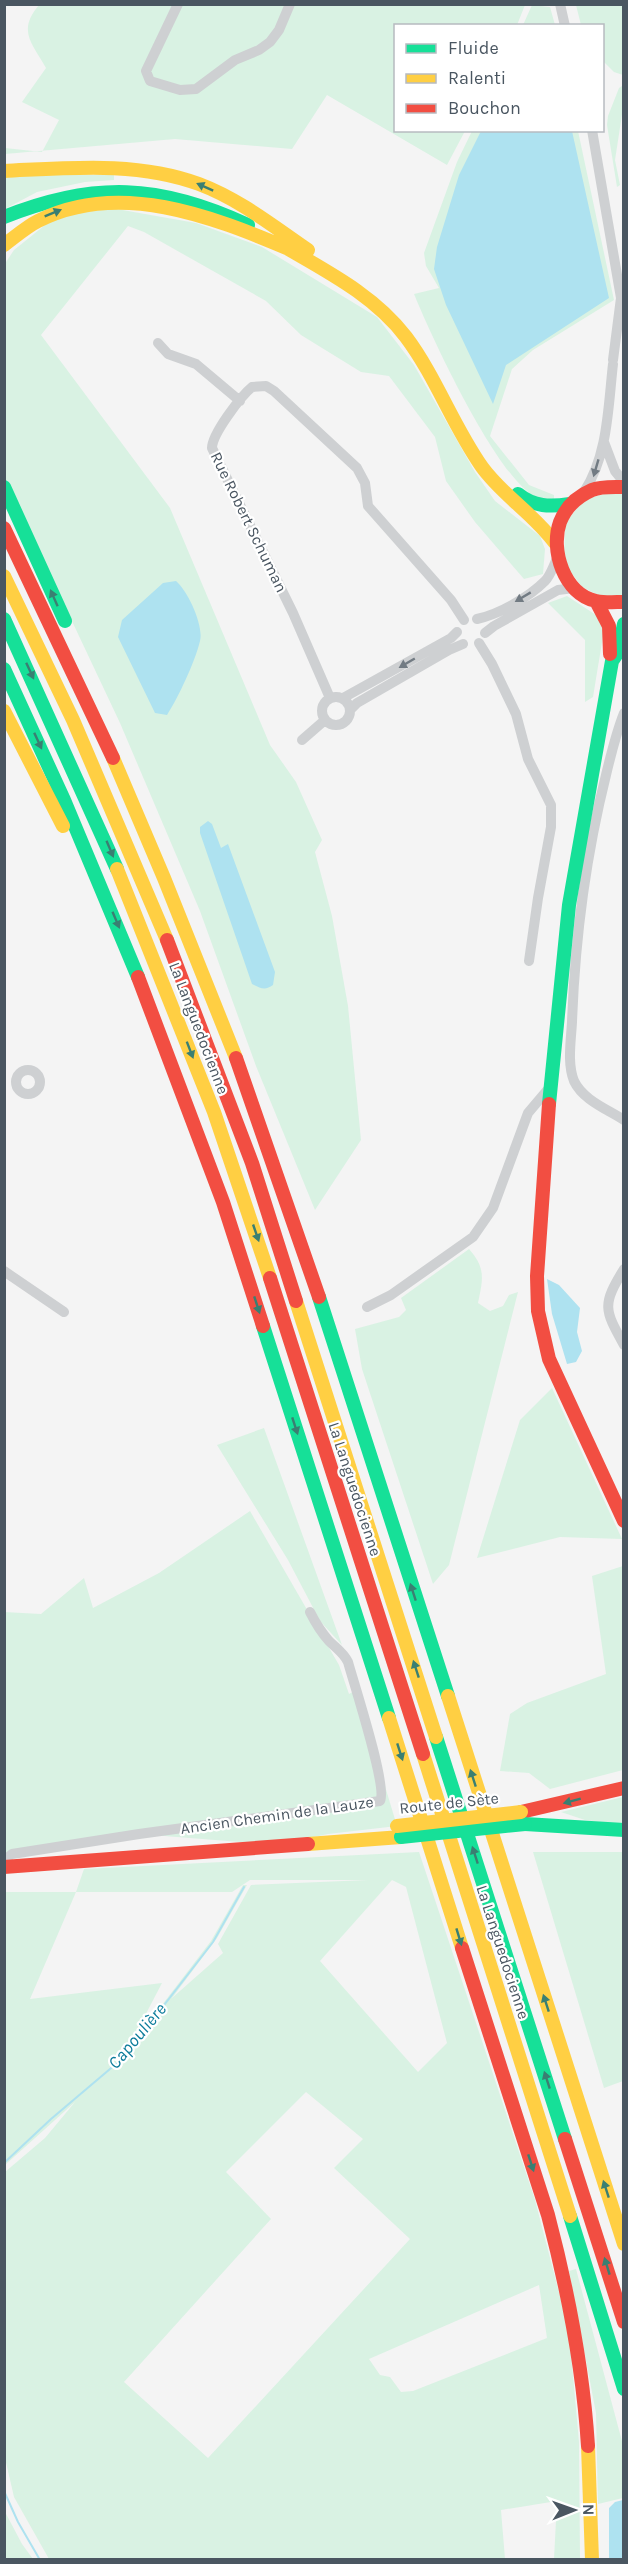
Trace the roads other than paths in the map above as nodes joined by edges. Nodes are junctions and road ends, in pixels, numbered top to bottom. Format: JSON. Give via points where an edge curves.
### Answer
{"nodes":[{"id":1,"x":178,"y":4,"type":"edge"},
{"id":2,"x":290,"y":4,"type":"edge"},
{"id":3,"x":560,"y":4,"type":"edge"},
{"id":4,"x":565,"y":24,"type":"edge"},
{"id":5,"x":591,"y":132,"type":"edge"},
{"id":6,"x":4,"y":171,"type":"edge"},
{"id":7,"x":4,"y":212,"type":"edge"},
{"id":8,"x":4,"y":217,"type":"edge"},
{"id":9,"x":4,"y":245,"type":"edge"},
{"id":10,"x":289,"y":249,"type":"junction"},
{"id":11,"x":308,"y":250,"type":"junction"},
{"id":12,"x":158,"y":343,"type":"dead end"},
{"id":13,"x":240,"y":401,"type":"junction"},
{"id":14,"x":604,"y":442,"type":"junction"},
{"id":15,"x":624,"y":482,"type":"edge"},
{"id":16,"x":624,"y":486,"type":"edge"},
{"id":17,"x":4,"y":487,"type":"edge"},
{"id":18,"x":584,"y":493,"type":"junction"},
{"id":19,"x":570,"y":504,"type":"junction"},
{"id":20,"x":4,"y":528,"type":"edge"},
{"id":21,"x":555,"y":543,"type":"junction"},
{"id":22,"x":557,"y":559,"type":"junction"},
{"id":23,"x":4,"y":576,"type":"edge"},
{"id":24,"x":574,"y":588,"type":"junction"},
{"id":25,"x":596,"y":600,"type":"junction"},
{"id":26,"x":624,"y":602,"type":"edge"},
{"id":27,"x":4,"y":619,"type":"edge"},
{"id":28,"x":477,"y":619,"type":"junction"},
{"id":29,"x":464,"y":620,"type":"junction"},
{"id":30,"x":624,"y":624,"type":"edge"},
{"id":31,"x":457,"y":632,"type":"junction"},
{"id":32,"x":71,"y":635,"type":"dead end"},
{"id":33,"x":482,"y":638,"type":"junction"},
{"id":34,"x":463,"y":644,"type":"junction"},
{"id":35,"x":80,"y":655,"type":"dead end"},
{"id":36,"x":612,"y":661,"type":"junction"},
{"id":37,"x":4,"y":669,"type":"edge"},
{"id":38,"x":330,"y":698,"type":"junction"},
{"id":39,"x":343,"y":698,"type":"junction"},
{"id":40,"x":351,"y":710,"type":"junction"},
{"id":41,"x":4,"y":711,"type":"edge"},
{"id":42,"x":624,"y":713,"type":"edge"},
{"id":43,"x":325,"y":720,"type":"junction"},
{"id":44,"x":302,"y":740,"type":"dead end"},
{"id":45,"x":169,"y":886,"type":"junction"},
{"id":46,"x":529,"y":961,"type":"dead end"},
{"id":47,"x":550,"y":1087,"type":"junction"},
{"id":48,"x":624,"y":1120,"type":"edge"},
{"id":49,"x":204,"y":1150,"type":"junction"},
{"id":50,"x":624,"y":1269,"type":"edge"},
{"id":51,"x":4,"y":1271,"type":"edge"},
{"id":52,"x":368,"y":1307,"type":"dead end"},
{"id":53,"x":64,"y":1312,"type":"dead end"},
{"id":54,"x":624,"y":1345,"type":"edge"},
{"id":55,"x":624,"y":1521,"type":"edge"},
{"id":56,"x":310,"y":1612,"type":"dead end"},
{"id":57,"x":624,"y":1788,"type":"edge"},
{"id":58,"x":523,"y":1818,"type":"junction"},
{"id":59,"x":624,"y":1830,"type":"edge"},
{"id":60,"x":4,"y":1861,"type":"edge"},
{"id":61,"x":4,"y":1867,"type":"edge"},
{"id":62,"x":624,"y":2244,"type":"edge"},
{"id":63,"x":624,"y":2322,"type":"edge"},
{"id":64,"x":624,"y":2389,"type":"edge"},
{"id":65,"x":592,"y":2559,"type":"edge"}],
"edges":[{"from":1,"to":2,"type":"street","via":[[146,71],[150,81],[180,90],[196,89],[235,60],[270,42]]},
{"from":3,"to":4,"type":"street"},
{"from":5,"to":14,"type":"street","via":[[621,298]]},
{"from":11,"to":6,"type":"main road","one_way":true,"via":[[222,195],[178,177],[135,170]]},
{"from":7,"to":11,"type":"main road","via":[[27,200],[84,186],[156,188],[226,207]]},
{"from":8,"to":10,"type":"main road","via":[[28,206],[83,192],[141,191],[195,201],[224,212]]},
{"from":9,"to":10,"type":"main road","one_way":true,"via":[[27,226],[51,214],[78,205],[113,202],[195,213]]},
{"from":10,"to":21,"type":"main road","via":[[361,293],[404,335],[493,482],[536,519]]},
{"from":11,"to":19,"type":"main road","via":[[363,285],[414,335],[499,477],[533,504]]},
{"from":12,"to":13,"type":"street","via":[[168,354],[195,364]]},
{"from":13,"to":29,"type":"street","name":"Rue Robert Schuman","via":[[252,387],[270,387],[327,439],[362,475],[368,506]]},
{"from":13,"to":38,"type":"street","name":"Rue Robert Schuman","via":[[213,439],[212,448]]},
{"from":14,"to":15,"type":"street","via":[[615,471]]},
{"from":14,"to":18,"type":"street","one_way":true,"via":[[596,474]]},
{"from":16,"to":18,"type":"main road","via":[[599,487]]},
{"from":32,"to":17,"type":"main road","one_way":true},
{"from":18,"to":19,"type":"main road"},
{"from":19,"to":21,"type":"main road","via":[[559,522]]},
{"from":20,"to":45,"type":"main road","via":[[89,704]]},
{"from":21,"to":22,"type":"main road"},
{"from":22,"to":24,"type":"main road"},
{"from":22,"to":28,"type":"street","one_way":true,"via":[[545,580],[530,593]]},
{"from":63,"to":23,"type":"main road","name":"La Languedocienne","one_way":true,"via":[[252,1163],[136,862]]},
{"from":24,"to":25,"type":"main road"},
{"from":24,"to":33,"type":"street","via":[[558,590],[494,626]]},
{"from":25,"to":26,"type":"main road"},
{"from":25,"to":36,"type":"main road","via":[[607,617]]},
{"from":27,"to":64,"type":"main road","name":"La Languedocienne","one_way":true,"via":[[140,922],[235,1174]]},
{"from":28,"to":29,"type":"street"},
{"from":28,"to":33,"type":"street","via":[[483,625]]},
{"from":29,"to":31,"type":"street"},
{"from":30,"to":36,"type":"main road"},
{"from":31,"to":34,"type":"street"},
{"from":31,"to":39,"type":"street","one_way":true},
{"from":33,"to":34,"type":"street","via":[[473,646]]},
{"from":33,"to":46,"type":"street","via":[[516,714],[528,759],[551,805]]},
{"from":34,"to":40,"type":"street"},
{"from":35,"to":45,"type":"main road","via":[[140,802]]},
{"from":36,"to":47,"type":"main road","via":[[573,873]]},
{"from":37,"to":49,"type":"main road","one_way":true,"via":[[125,941]]},
{"from":38,"to":39,"type":"street"},
{"from":38,"to":43,"type":"street","via":[[323,705]]},
{"from":39,"to":40,"type":"street"},
{"from":40,"to":43,"type":"street","via":[[342,725]]},
{"from":41,"to":49,"type":"main road","via":[[65,829]]},
{"from":42,"to":48,"type":"street","via":[[600,800],[584,887],[573,984],[570,1058],[580,1090]]},
{"from":43,"to":44,"type":"street"},
{"from":62,"to":45,"type":"main road","one_way":true,"via":[[300,1238]]},
{"from":47,"to":52,"type":"street","via":[[528,1113],[494,1209],[473,1238]]},
{"from":47,"to":55,"type":"main road","via":[[538,1311],[549,1359]]},
{"from":49,"to":65,"type":"main road","one_way":true,"via":[[554,2238],[577,2341],[585,2400]]},
{"from":50,"to":54,"type":"street","via":[[610,1292],[608,1312]]},
{"from":51,"to":53,"type":"street"},
{"from":56,"to":60,"type":"street","name":"Ancien Chemin de la Lauze","via":[[348,1662],[376,1759],[383,1793],[380,1801],[12,1854]]},
{"from":57,"to":58,"type":"main road","name":"Route de Sète","one_way":true},
{"from":58,"to":59,"type":"main road","name":"Route de Sète"},
{"from":58,"to":61,"type":"main road","name":"Route de Sète","bridge":true,"via":[[328,1834],[277,1845]]}]}
